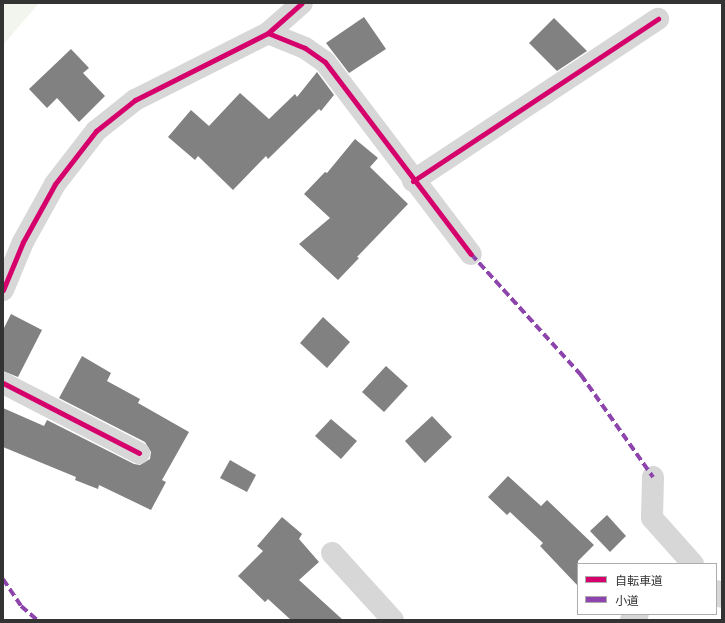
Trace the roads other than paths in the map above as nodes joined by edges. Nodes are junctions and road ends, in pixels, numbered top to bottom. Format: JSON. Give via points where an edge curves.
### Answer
{"nodes":[{"id":1,"x":276,"y":3,"type":"edge"},
{"id":2,"x":302,"y":3,"type":"edge"},
{"id":3,"x":658,"y":19,"type":"dead end"},
{"id":4,"x":268,"y":33,"type":"junction"},
{"id":5,"x":413,"y":181,"type":"junction"},
{"id":6,"x":471,"y":254,"type":"dead end"},
{"id":7,"x":3,"y":290,"type":"edge"},
{"id":8,"x":3,"y":383,"type":"edge"},
{"id":9,"x":139,"y":453,"type":"dead end"},
{"id":10,"x":653,"y":477,"type":"dead end"},
{"id":11,"x":332,"y":553,"type":"dead end"},
{"id":12,"x":691,"y":563,"type":"edge"},
{"id":13,"x":393,"y":620,"type":"edge"}],
"edges":[{"from":1,"to":4,"type":"street"},
{"from":2,"to":4,"type":"street"},
{"from":3,"to":5,"type":"street"},
{"from":4,"to":5,"type":"street","via":[[305,48],[325,62]]},
{"from":4,"to":7,"type":"street","via":[[135,100],[96,131],[55,184],[23,242]]},
{"from":5,"to":6,"type":"street"},
{"from":8,"to":9,"type":"street"},
{"from":10,"to":12,"type":"street","via":[[652,518]]},
{"from":11,"to":13,"type":"street"}]}
